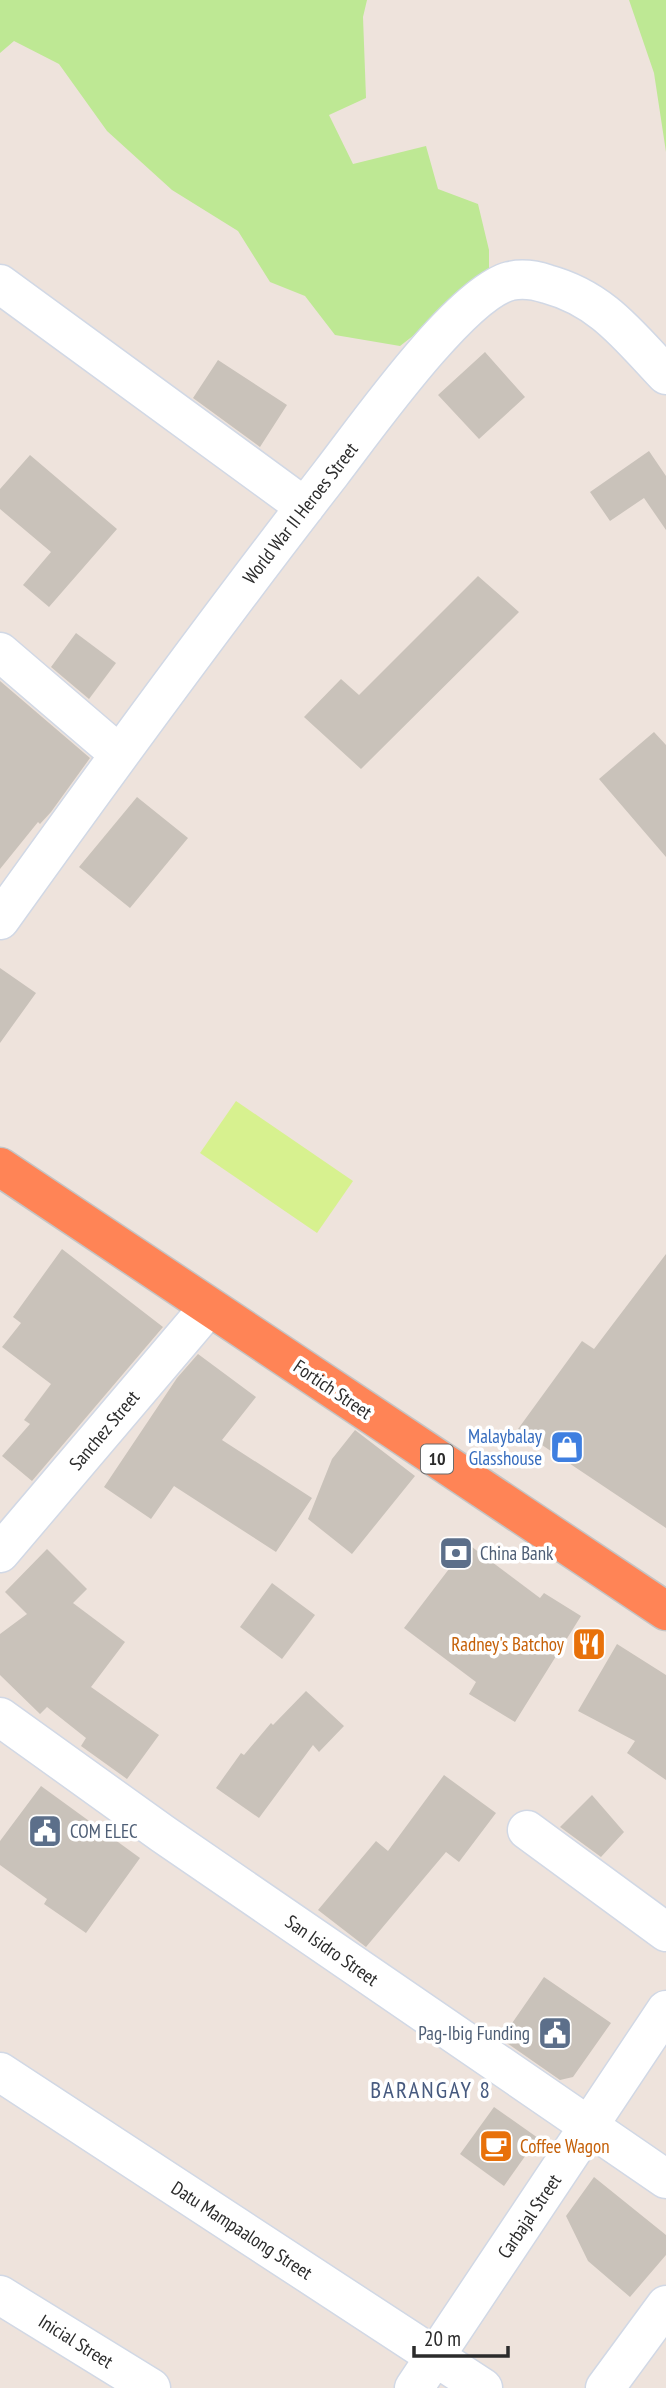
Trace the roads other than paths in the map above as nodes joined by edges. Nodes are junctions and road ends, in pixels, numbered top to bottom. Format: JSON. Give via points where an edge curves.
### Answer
{"nodes":[{"id":1,"x":0,"y":284,"type":"edge"},
{"id":2,"x":666,"y":375,"type":"edge"},
{"id":3,"x":305,"y":507,"type":"junction"},
{"id":4,"x":0,"y":652,"type":"edge"},
{"id":5,"x":119,"y":754,"type":"junction"},
{"id":6,"x":0,"y":920,"type":"edge"},
{"id":7,"x":0,"y":1167,"type":"edge"},
{"id":8,"x":209,"y":1307,"type":"junction"},
{"id":9,"x":0,"y":1553,"type":"edge"},
{"id":10,"x":666,"y":1611,"type":"edge"},
{"id":11,"x":0,"y":1717,"type":"edge"},
{"id":12,"x":527,"y":1830,"type":"dead end"},
{"id":13,"x":666,"y":1933,"type":"edge"},
{"id":14,"x":666,"y":2010,"type":"edge"},
{"id":15,"x":0,"y":2072,"type":"edge"},
{"id":16,"x":589,"y":2126,"type":"junction"},
{"id":17,"x":666,"y":2179,"type":"edge"},
{"id":18,"x":0,"y":2295,"type":"edge"},
{"id":19,"x":666,"y":2305,"type":"edge"},
{"id":20,"x":435,"y":2356,"type":"junction"},
{"id":21,"x":151,"y":2388,"type":"edge"},
{"id":22,"x":414,"y":2388,"type":"edge"},
{"id":23,"x":483,"y":2388,"type":"edge"},
{"id":24,"x":605,"y":2388,"type":"edge"}],
"edges":[{"from":1,"to":3,"type":"street"},
{"from":2,"to":3,"type":"street","name":"World War II Heroes Street","via":[[610,315],[574,290],[531,279],[509,281],[480,299],[431,345]]},
{"from":3,"to":5,"type":"street","name":"World War II Heroes Street"},
{"from":4,"to":5,"type":"street"},
{"from":5,"to":6,"type":"street","name":"World War II Heroes Street"},
{"from":7,"to":8,"type":"highway","name":"Fortich Street","number":"10"},
{"from":8,"to":9,"type":"street","name":"Sanchez Street"},
{"from":8,"to":10,"type":"highway","name":"Fortich Street","number":"10"},
{"from":11,"to":16,"type":"street","name":"San Isidro Street"},
{"from":12,"to":13,"type":"street"},
{"from":14,"to":16,"type":"street","name":"Carbajal Street"},
{"from":15,"to":20,"type":"street","name":"Datu Mampaalong Street"},
{"from":16,"to":17,"type":"street","name":"San Isidro Street"},
{"from":16,"to":20,"type":"street","name":"Carbajal Street"},
{"from":18,"to":21,"type":"street","name":"Inicial Street"},
{"from":19,"to":24,"type":"street"},
{"from":20,"to":22,"type":"street","name":"Carbajal Street"},
{"from":20,"to":23,"type":"street","name":"Datu Mampaalong Street"}]}
